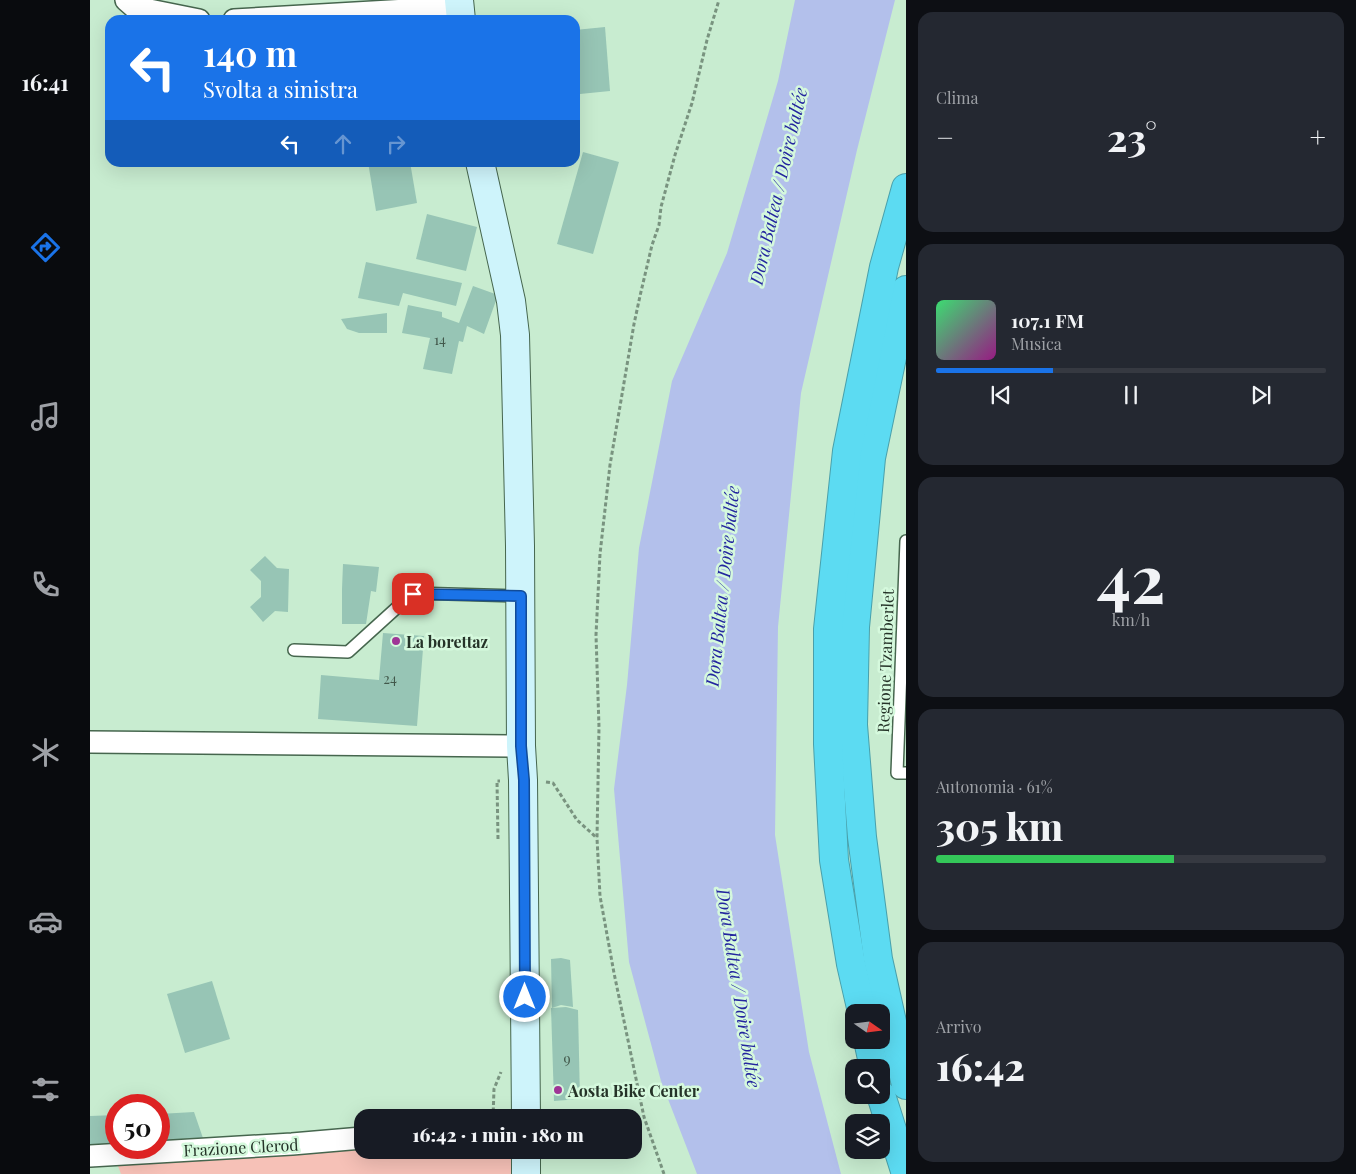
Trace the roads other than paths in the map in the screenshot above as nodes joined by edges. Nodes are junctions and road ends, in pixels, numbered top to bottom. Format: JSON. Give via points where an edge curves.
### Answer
{"nodes":[{"id":1,"x":126,"y":0,"type":"edge"},
{"id":2,"x":460,"y":9,"type":"edge"},
{"id":3,"x":174,"y":15,"type":"edge"},
{"id":4,"x":337,"y":15,"type":"edge"},
{"id":5,"x":481,"y":167,"type":"edge"},
{"id":6,"x":906,"y":188,"type":"edge"},
{"id":7,"x":906,"y":290,"type":"edge"},
{"id":8,"x":906,"y":541,"type":"edge"},
{"id":9,"x":521,"y":596,"type":"junction"},
{"id":10,"x":294,"y":650,"type":"dead end"},
{"id":11,"x":90,"y":742,"type":"edge"},
{"id":12,"x":521,"y":746,"type":"junction"},
{"id":13,"x":906,"y":773,"type":"edge"},
{"id":14,"x":860,"y":1004,"type":"edge"},
{"id":15,"x":906,"y":1084,"type":"edge"},
{"id":16,"x":884,"y":1104,"type":"edge"},
{"id":17,"x":526,"y":1109,"type":"edge"},
{"id":18,"x":354,"y":1139,"type":"edge"},
{"id":19,"x":90,"y":1156,"type":"edge"},
{"id":20,"x":526,"y":1159,"type":"edge"},
{"id":21,"x":526,"y":1174,"type":"edge"},
{"id":22,"x":906,"y":1174,"type":"edge"}],
"edges":[{"from":1,"to":3,"type":"street","via":[[134,7]]},
{"from":2,"to":4,"type":"street"},
{"from":5,"to":9,"type":"main road","via":[[511,301],[515,335]]},
{"from":6,"to":14,"type":"highway","via":[[884,267],[846,451],[828,629],[828,744],[834,860]]},
{"from":7,"to":15,"type":"highway","via":[[871,458],[855,627],[853,725],[862,837],[878,959]]},
{"from":8,"to":13,"type":"lane","name":"Regione Tzamberlet","via":[[897,773]]},
{"from":9,"to":10,"type":"lane","via":[[413,594],[348,652]]},
{"from":9,"to":12,"type":"main road"},
{"from":11,"to":12,"type":"street"},
{"from":12,"to":17,"type":"main road","via":[[524,780]]},
{"from":16,"to":22,"type":"highway"},
{"from":18,"to":19,"type":"street","name":"Frazione Clerod"},
{"from":20,"to":21,"type":"main road"}]}
